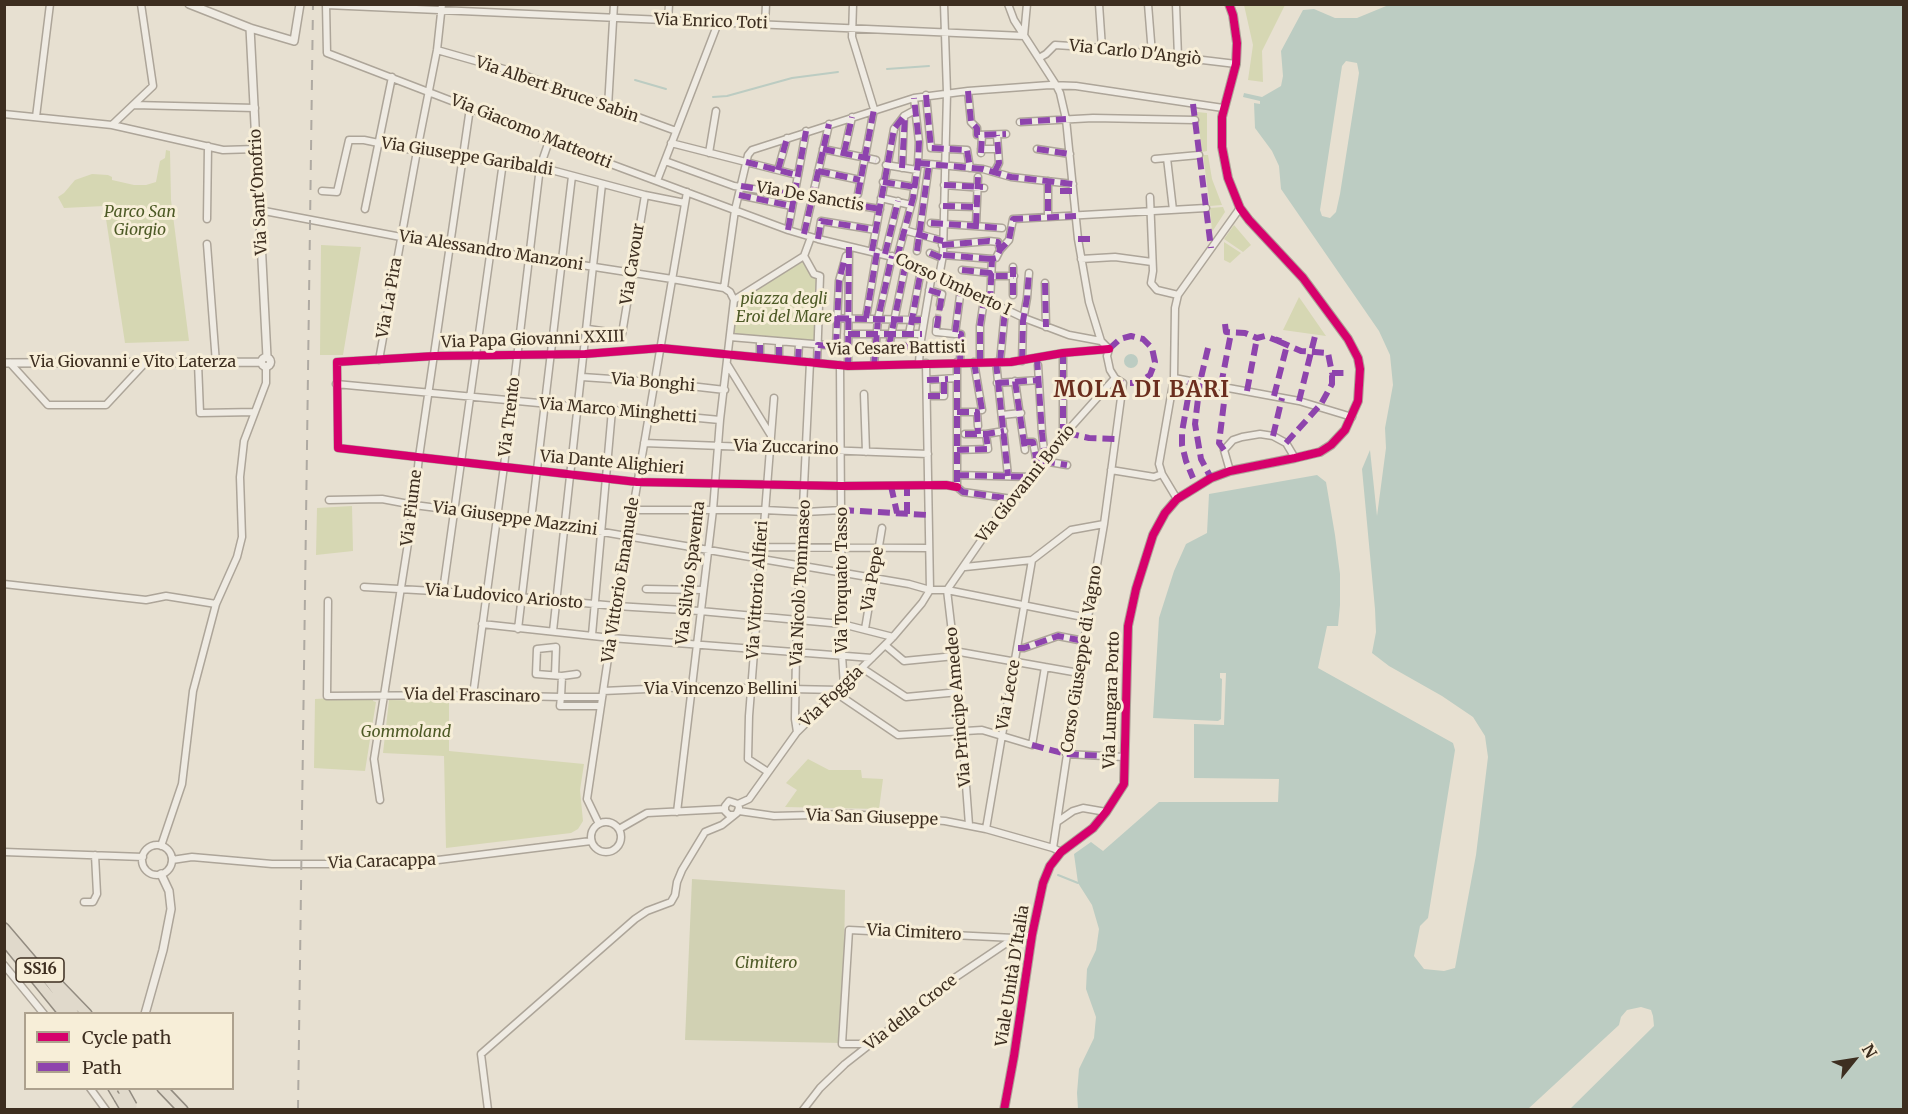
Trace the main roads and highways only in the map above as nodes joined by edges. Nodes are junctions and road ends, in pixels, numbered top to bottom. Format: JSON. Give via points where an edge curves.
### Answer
{"nodes":[{"id":1,"x":4,"y":928,"type":"edge"},
{"id":2,"x":4,"y":940,"type":"edge"},
{"id":3,"x":26,"y":952,"type":"junction"},
{"id":4,"x":62,"y":1012,"type":"edge"},
{"id":5,"x":72,"y":1012,"type":"edge"},
{"id":6,"x":85,"y":1012,"type":"edge"},
{"id":7,"x":163,"y":1090,"type":"edge"},
{"id":8,"x":122,"y":1092,"type":"edge"},
{"id":9,"x":129,"y":1109,"type":"edge"},
{"id":10,"x":183,"y":1110,"type":"edge"}],
"edges":[{"from":1,"to":3,"type":"highway","number":"SS16"},
{"from":2,"to":4,"type":"highway","number":"SS16"},
{"from":3,"to":5,"type":"highway","number":"SS16"},
{"from":3,"to":6,"type":"highway"},
{"from":7,"to":10,"type":"highway"},
{"from":8,"to":9,"type":"highway","bridge":true}]}
